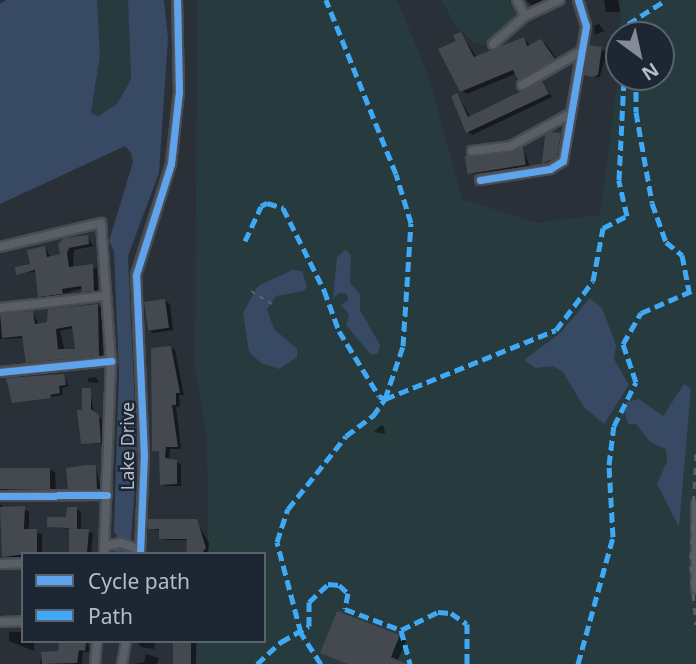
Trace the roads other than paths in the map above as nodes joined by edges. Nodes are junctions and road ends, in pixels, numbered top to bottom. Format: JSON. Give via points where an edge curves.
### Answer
{"nodes":[{"id":1,"x":177,"y":0,"type":"edge"},
{"id":2,"x":517,"y":0,"type":"edge"},
{"id":3,"x":559,"y":0,"type":"edge"},
{"id":4,"x":579,"y":0,"type":"edge"},
{"id":5,"x":547,"y":3,"type":"edge"},
{"id":6,"x":525,"y":16,"type":"junction"},
{"id":7,"x":493,"y":44,"type":"dead end"},
{"id":8,"x":582,"y":51,"type":"junction"},
{"id":9,"x":522,"y":85,"type":"dead end"},
{"id":10,"x":570,"y":114,"type":"junction"},
{"id":11,"x":472,"y":151,"type":"dead end"},
{"id":12,"x":480,"y":180,"type":"dead end"},
{"id":13,"x":0,"y":247,"type":"edge"},
{"id":14,"x":106,"y":296,"type":"junction"},
{"id":15,"x":0,"y":308,"type":"edge"},
{"id":16,"x":111,"y":361,"type":"junction"},
{"id":17,"x":0,"y":372,"type":"edge"},
{"id":18,"x":107,"y":495,"type":"junction"},
{"id":19,"x":0,"y":496,"type":"edge"},
{"id":20,"x":696,"y":505,"type":"edge"},
{"id":21,"x":104,"y":550,"type":"edge"},
{"id":22,"x":140,"y":552,"type":"edge"},
{"id":23,"x":21,"y":563,"type":"edge"},
{"id":24,"x":0,"y":564,"type":"edge"},
{"id":25,"x":696,"y":589,"type":"edge"},
{"id":26,"x":21,"y":621,"type":"edge"},
{"id":27,"x":0,"y":622,"type":"edge"},
{"id":28,"x":97,"y":643,"type":"edge"},
{"id":29,"x":126,"y":643,"type":"edge"},
{"id":30,"x":95,"y":664,"type":"edge"},
{"id":31,"x":122,"y":664,"type":"edge"}],
"edges":[{"from":1,"to":22,"type":"street","name":"Lake Drive","via":[[179,92],[171,164],[136,275],[144,456]]},
{"from":2,"to":6,"type":"street"},
{"from":3,"to":5,"type":"street"},
{"from":4,"to":8,"type":"street","via":[[586,26]]},
{"from":5,"to":6,"type":"street"},
{"from":6,"to":7,"type":"street"},
{"from":8,"to":9,"type":"street"},
{"from":8,"to":10,"type":"street"},
{"from":10,"to":11,"type":"street","via":[[511,146]]},
{"from":10,"to":12,"type":"street","via":[[559,165]]},
{"from":13,"to":14,"type":"street","via":[[101,223]]},
{"from":14,"to":15,"type":"street"},
{"from":14,"to":16,"type":"street"},
{"from":16,"to":17,"type":"street"},
{"from":16,"to":18,"type":"street"},
{"from":18,"to":19,"type":"street"},
{"from":18,"to":21,"type":"street"},
{"from":20,"to":25,"type":"street"},
{"from":21,"to":22,"type":"street","via":[[121,543]]},
{"from":23,"to":24,"type":"street"},
{"from":26,"to":27,"type":"street"},
{"from":28,"to":30,"type":"street"},
{"from":29,"to":31,"type":"street"}]}
